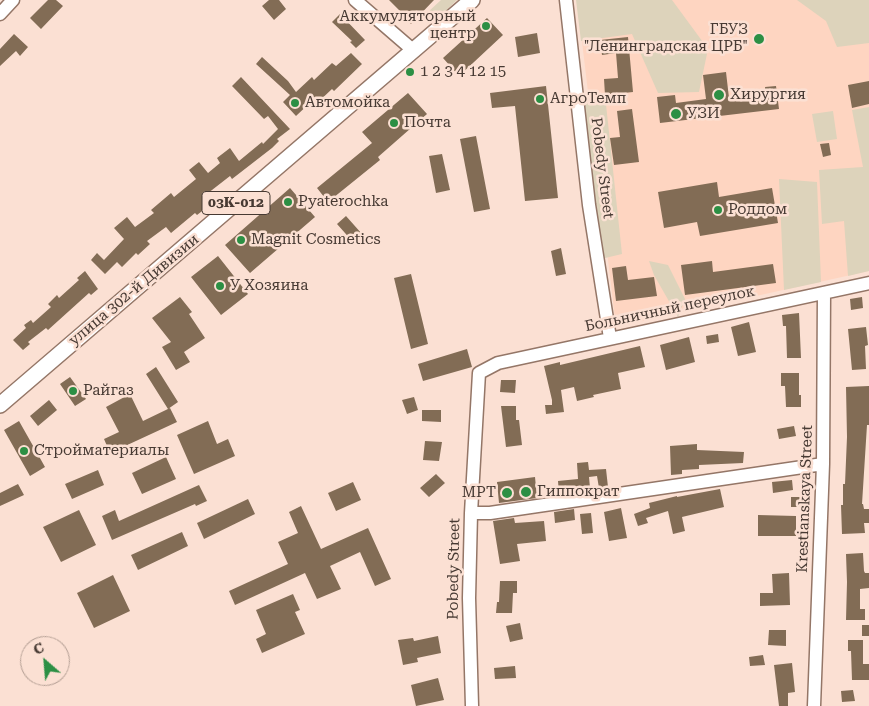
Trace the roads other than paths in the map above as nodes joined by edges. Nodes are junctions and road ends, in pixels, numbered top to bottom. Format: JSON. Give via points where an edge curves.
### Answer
{"nodes":[{"id":1,"x":13,"y":0,"type":"edge"},
{"id":2,"x":355,"y":0,"type":"edge"},
{"id":3,"x":472,"y":0,"type":"edge"},
{"id":4,"x":566,"y":0,"type":"edge"},
{"id":5,"x":0,"y":14,"type":"edge"},
{"id":6,"x":414,"y":51,"type":"junction"},
{"id":7,"x":869,"y":283,"type":"edge"},
{"id":8,"x":824,"y":293,"type":"junction"},
{"id":9,"x":610,"y":338,"type":"junction"},
{"id":10,"x":479,"y":373,"type":"joint"},
{"id":11,"x":0,"y":405,"type":"edge"},
{"id":12,"x":823,"y":464,"type":"junction"},
{"id":13,"x":471,"y":513,"type":"junction"},
{"id":14,"x":469,"y":705,"type":"edge"},
{"id":15,"x":814,"y":706,"type":"edge"}],
"edges":[{"from":1,"to":5,"type":"street"},
{"from":2,"to":6,"type":"street"},
{"from":3,"to":6,"type":"main road","name":"улица 302-й Дивизии","number":"03К-012"},
{"from":4,"to":9,"type":"street","name":"Pobedy Street","via":[[589,205]]},
{"from":6,"to":11,"type":"main road","name":"улица 302-й Дивизии","number":"03К-012"},
{"from":7,"to":8,"type":"street","name":"Больничный переулок"},
{"from":8,"to":9,"type":"street","name":"Больничный переулок"},
{"from":8,"to":12,"type":"street","name":"Krestianskaya Street"},
{"from":9,"to":10,"type":"street","name":"Больничный переулок","via":[[498,363]]},
{"from":10,"to":13,"type":"street","name":"Pobedy Street"},
{"from":12,"to":13,"type":"street","via":[[490,513]]},
{"from":12,"to":15,"type":"street","name":"Krestianskaya Street"},
{"from":13,"to":14,"type":"street","name":"Pobedy Street"}]}
